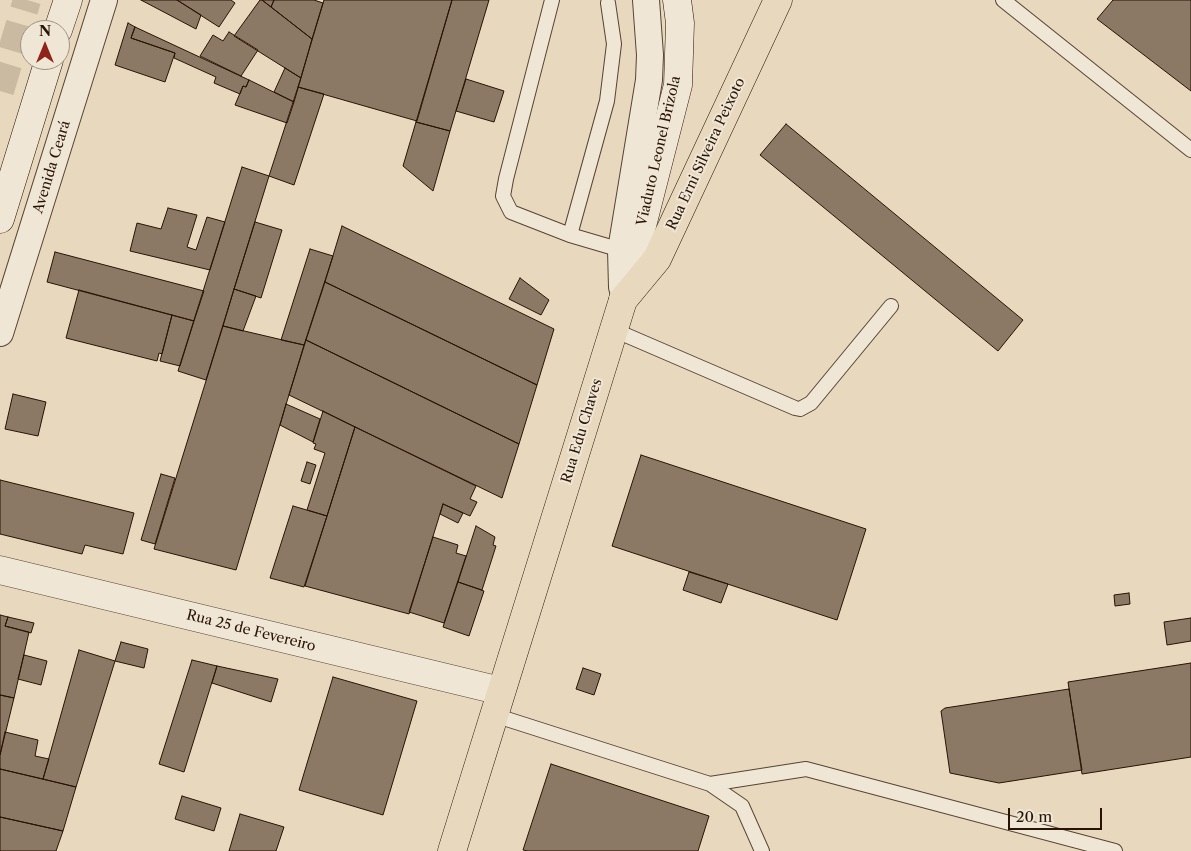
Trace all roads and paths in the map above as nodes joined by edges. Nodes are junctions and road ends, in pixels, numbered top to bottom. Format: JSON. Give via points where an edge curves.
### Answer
{"nodes":[{"id":1,"x":68,"y":0,"type":"edge"},
{"id":2,"x":104,"y":0,"type":"edge"},
{"id":3,"x":552,"y":0,"type":"edge"},
{"id":4,"x":646,"y":0,"type":"edge"},
{"id":5,"x":677,"y":0,"type":"edge"},
{"id":6,"x":778,"y":0,"type":"edge"},
{"id":7,"x":1003,"y":0,"type":"edge"},
{"id":8,"x":608,"y":3,"type":"dead end"},
{"id":9,"x":61,"y":20,"type":"edge"},
{"id":10,"x":46,"y":70,"type":"edge"},
{"id":11,"x":1191,"y":150,"type":"edge"},
{"id":12,"x":0,"y":219,"type":"edge"},
{"id":13,"x":570,"y":235,"type":"junction"},
{"id":14,"x":621,"y":250,"type":"junction"},
{"id":15,"x":625,"y":291,"type":"junction"},
{"id":16,"x":891,"y":306,"type":"dead end"},
{"id":17,"x":614,"y":330,"type":"junction"},
{"id":18,"x":0,"y":334,"type":"edge"},
{"id":19,"x":0,"y":570,"type":"edge"},
{"id":20,"x":498,"y":703,"type":"junction"},
{"id":21,"x":710,"y":784,"type":"junction"},
{"id":22,"x":452,"y":851,"type":"edge"},
{"id":23,"x":762,"y":851,"type":"edge"},
{"id":24,"x":1115,"y":851,"type":"edge"}],
"edges":[{"from":1,"to":9,"type":"street"},
{"from":2,"to":18,"type":"street","name":"Avenida Ceará"},
{"from":3,"to":13,"type":"lane","via":[[503,196],[511,212]]},
{"from":4,"to":14,"type":"street","name":"Rua Edu Chaves","via":[[649,80]]},
{"from":5,"to":15,"type":"street","name":"Viaduto Leonel Brizola","via":[[680,23],[678,85]]},
{"from":6,"to":15,"type":"main road","name":"Rua Erni Silveira Peixoto","via":[[657,259]]},
{"from":7,"to":11,"type":"lane"},
{"from":8,"to":13,"type":"lane","via":[[614,44],[607,101]]},
{"from":10,"to":12,"type":"street"},
{"from":13,"to":14,"type":"lane"},
{"from":14,"to":15,"type":"street","name":"Rua Edu Chaves"},
{"from":15,"to":17,"type":"main road","name":"Rua Edu Chaves"},
{"from":16,"to":17,"type":"lane","via":[[811,403],[800,409]]},
{"from":17,"to":20,"type":"main road","name":"Rua Edu Chaves"},
{"from":19,"to":20,"type":"street","name":"Rua 25 de Fevereiro"},
{"from":20,"to":21,"type":"lane"},
{"from":20,"to":22,"type":"main road","name":"Rua Edu Chaves"},
{"from":21,"to":23,"type":"lane","via":[[742,806]]},
{"from":21,"to":24,"type":"lane","via":[[806,769]]}]}
